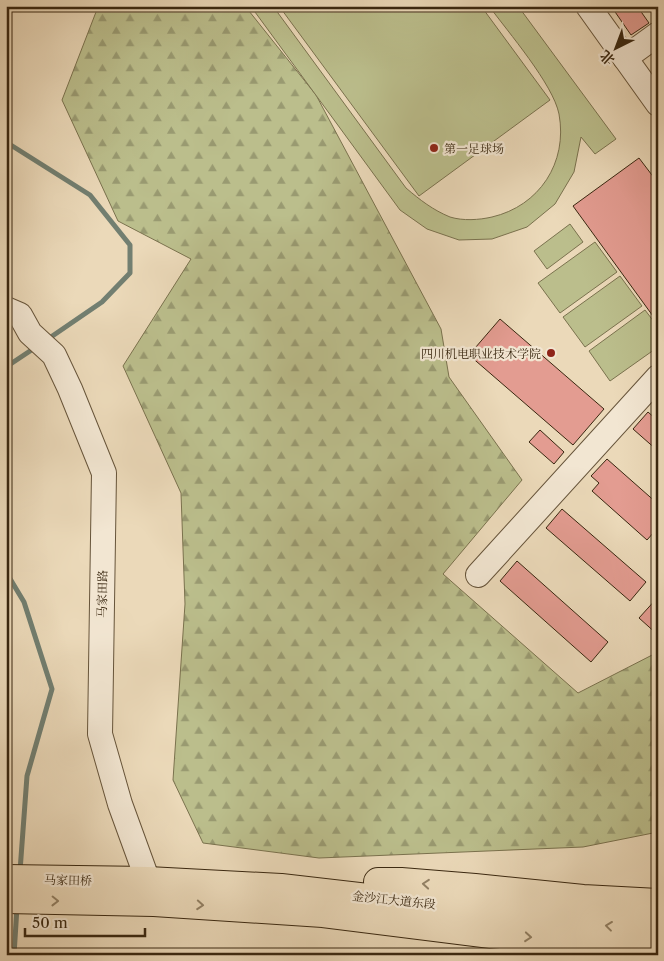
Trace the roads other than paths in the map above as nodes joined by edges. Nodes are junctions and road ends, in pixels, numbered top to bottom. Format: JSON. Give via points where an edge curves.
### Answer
{"nodes":[{"id":1,"x":588,"y":6,"type":"edge"},
{"id":2,"x":658,"y":34,"type":"edge"},
{"id":3,"x":625,"y":58,"type":"junction"},
{"id":4,"x":658,"y":104,"type":"edge"},
{"id":5,"x":6,"y":309,"type":"edge"},
{"id":6,"x":658,"y":377,"type":"edge"},
{"id":7,"x":478,"y":575,"type":"dead end"},
{"id":8,"x":6,"y":879,"type":"edge"},
{"id":9,"x":281,"y":888,"type":"junction"},
{"id":10,"x":141,"y":892,"type":"junction"},
{"id":11,"x":6,"y":899,"type":"edge"},
{"id":12,"x":658,"y":902,"type":"edge"},
{"id":13,"x":323,"y":914,"type":"junction"},
{"id":14,"x":658,"y":927,"type":"edge"},
{"id":15,"x":658,"y":946,"type":"edge"},
{"id":16,"x":520,"y":955,"type":"edge"}],
"edges":[{"from":1,"to":3,"type":"street"},
{"from":2,"to":3,"type":"street"},
{"from":3,"to":4,"type":"street"},
{"from":5,"to":10,"type":"street","name":"马家田路","via":[[20,315],[30,333],[54,355],[104,473],[100,734]]},
{"from":6,"to":7,"type":"street"},
{"from":8,"to":10,"type":"highway","name":"马家田桥"},
{"from":9,"to":10,"type":"highway","name":"金沙江大道东段"},
{"from":12,"to":9,"type":"highway","one_way":true,"via":[[583,900],[401,882],[338,882]]},
{"from":14,"to":9,"type":"highway","name":"金沙江大道东段","one_way":true,"via":[[629,928]]},
{"from":11,"to":10,"type":"highway","name":"马家田桥","one_way":true},
{"from":10,"to":13,"type":"highway","name":"金沙江大道东段","one_way":true},
{"from":13,"to":15,"type":"highway","name":"金沙江大道东段","one_way":true,"via":[[630,948]]},
{"from":13,"to":16,"type":"highway","via":[[375,931]]}]}
